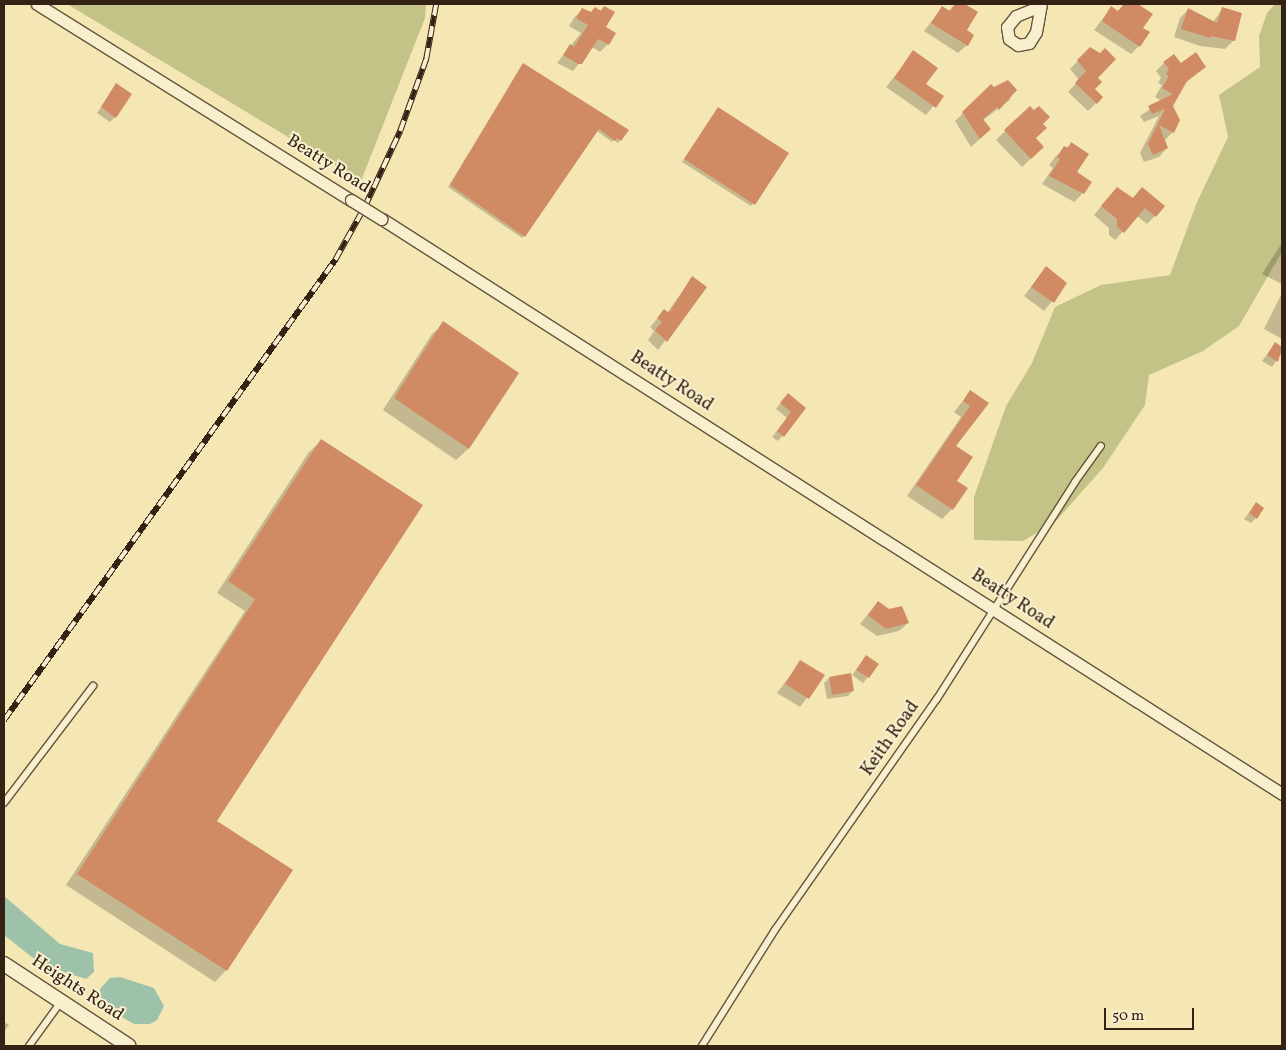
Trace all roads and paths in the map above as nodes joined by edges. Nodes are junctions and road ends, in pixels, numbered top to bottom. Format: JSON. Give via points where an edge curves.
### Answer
{"nodes":[{"id":1,"x":37,"y":4,"type":"edge"},
{"id":2,"x":1101,"y":446,"type":"dead end"},
{"id":3,"x":993,"y":609,"type":"junction"},
{"id":4,"x":93,"y":686,"type":"dead end"},
{"id":5,"x":1282,"y":794,"type":"edge"},
{"id":6,"x":4,"y":803,"type":"edge"},
{"id":7,"x":4,"y":964,"type":"edge"},
{"id":8,"x":62,"y":1002,"type":"junction"},
{"id":9,"x":29,"y":1046,"type":"edge"},
{"id":10,"x":129,"y":1046,"type":"edge"},
{"id":11,"x":702,"y":1046,"type":"edge"}],
"edges":[{"from":1,"to":3,"type":"street","name":"Beatty Road","bridge":true,"via":[[382,218]]},
{"from":2,"to":3,"type":"lane","name":"Keith Road"},
{"from":3,"to":5,"type":"street","name":"Beatty Road"},
{"from":3,"to":11,"type":"lane","name":"Keith Road","via":[[892,764],[775,930]]},
{"from":4,"to":6,"type":"lane"},
{"from":7,"to":8,"type":"street","name":"Heights Road"},
{"from":8,"to":9,"type":"lane"},
{"from":8,"to":10,"type":"street","name":"Heights Road"}]}
